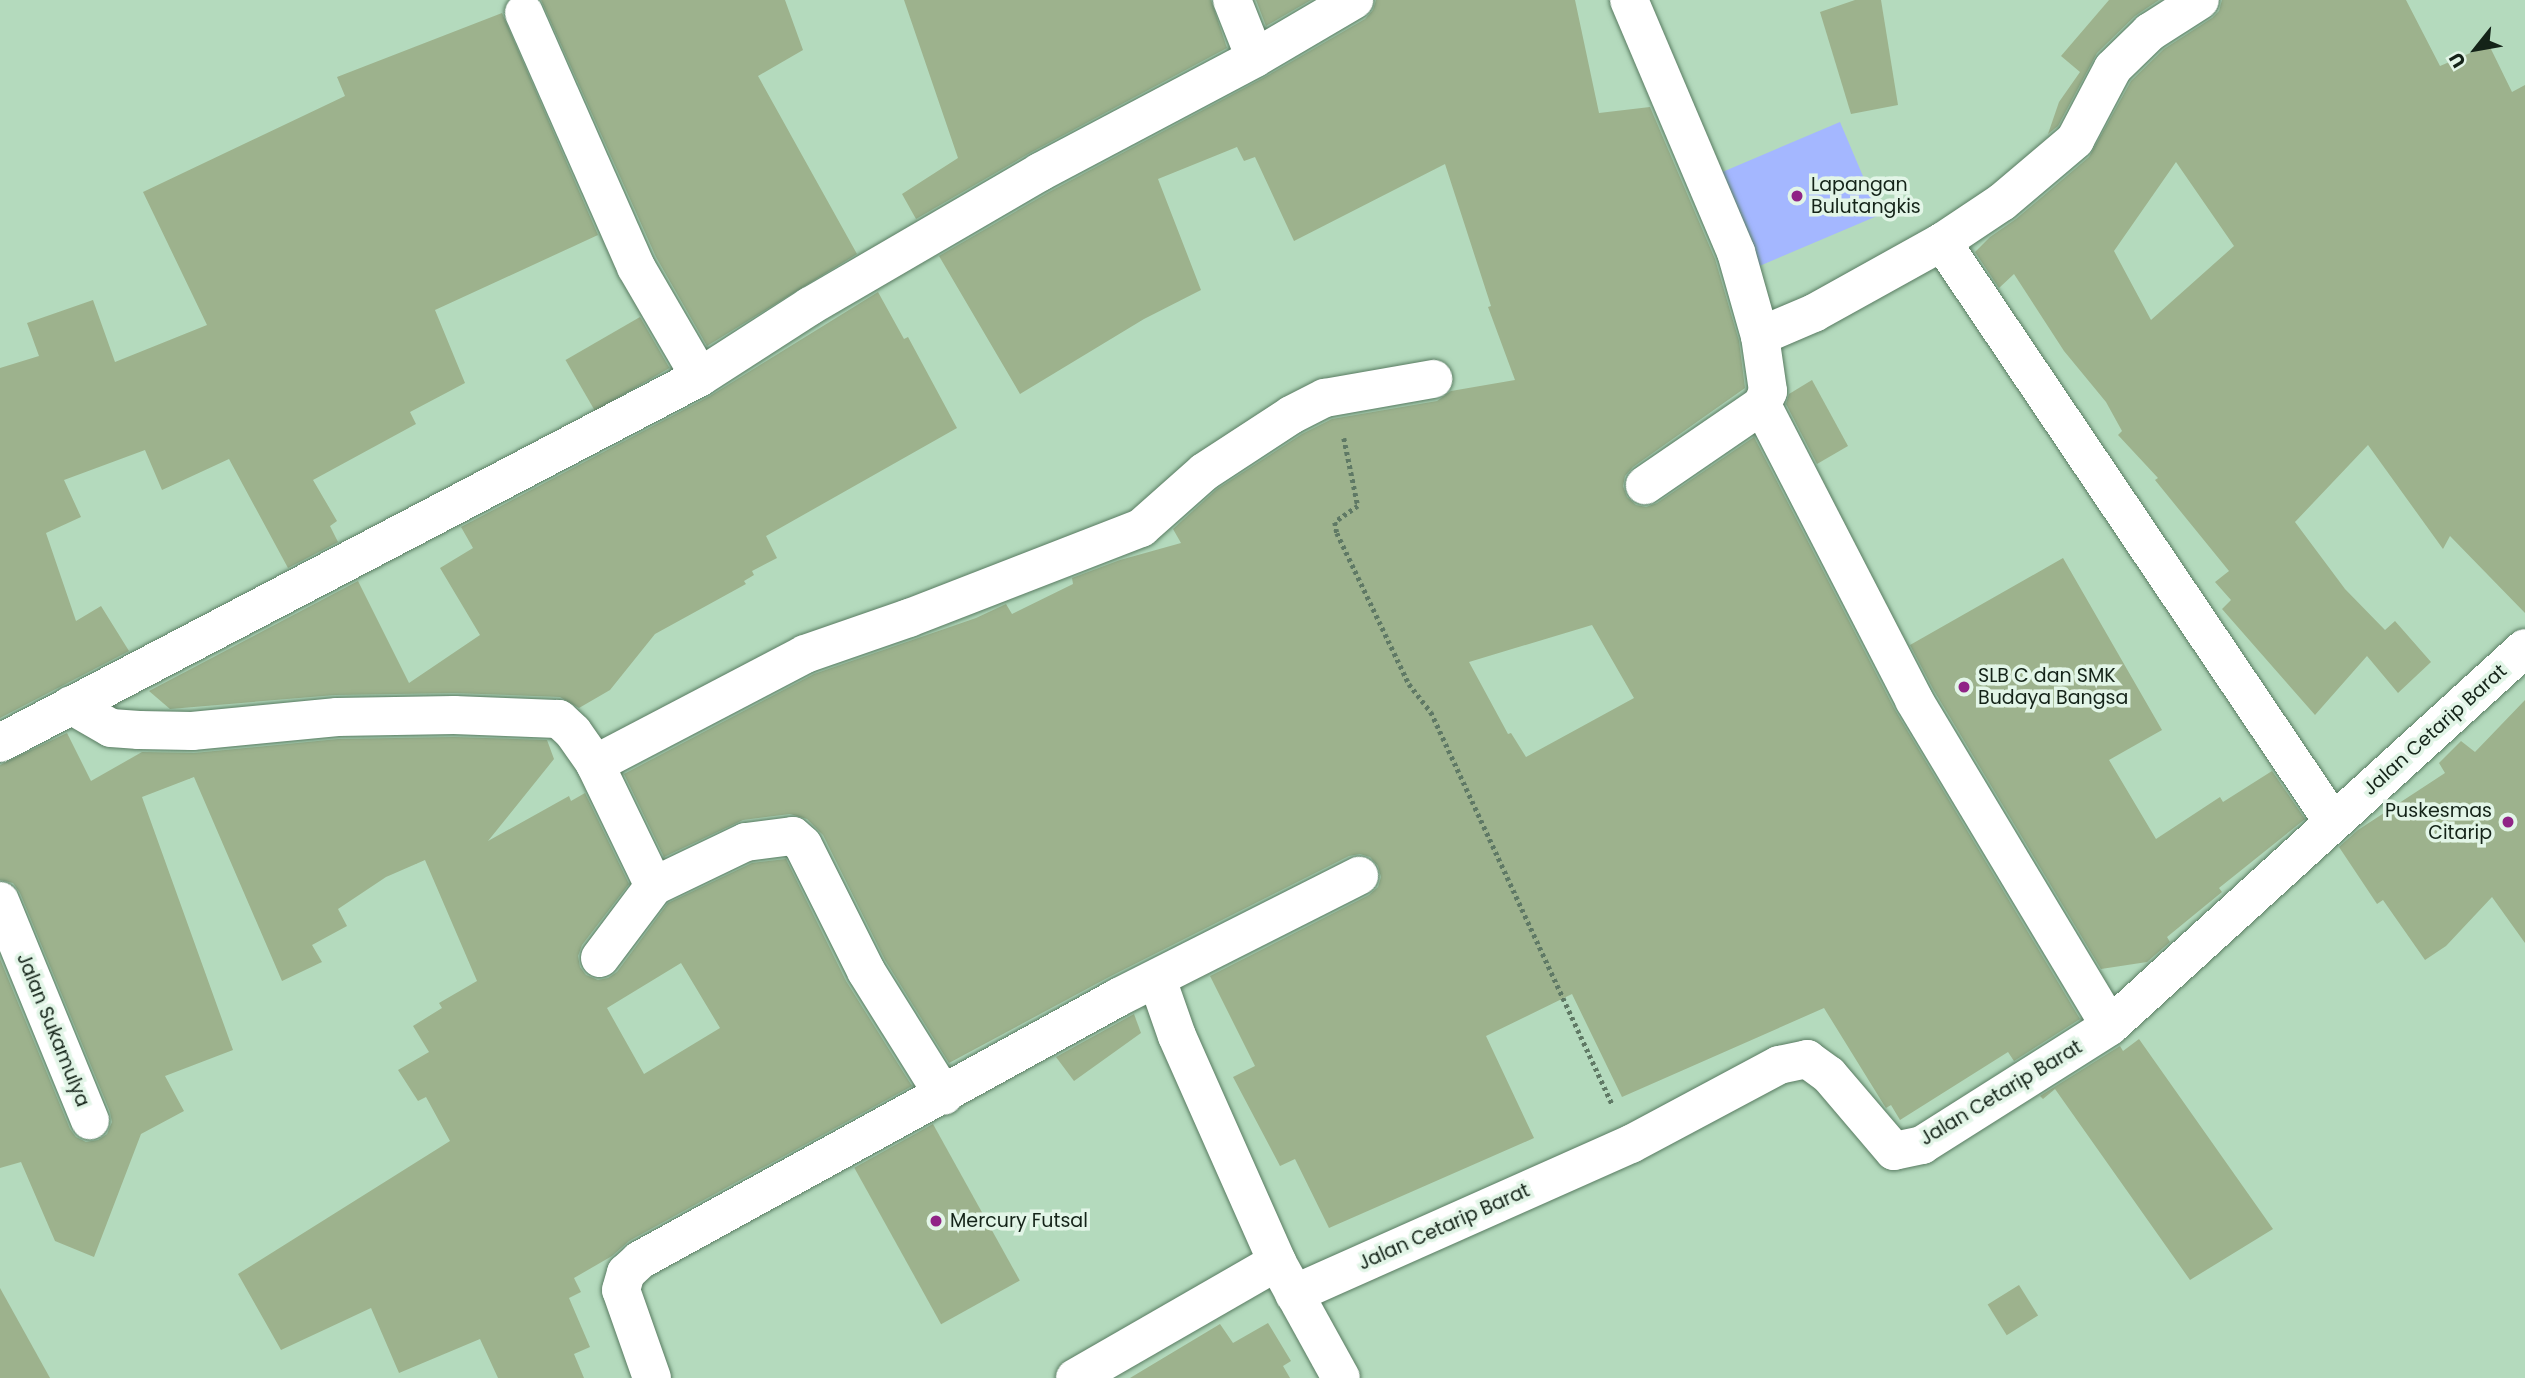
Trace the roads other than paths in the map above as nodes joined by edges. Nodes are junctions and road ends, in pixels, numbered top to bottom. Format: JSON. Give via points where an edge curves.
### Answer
{"nodes":[{"id":1,"x":1232,"y":0,"type":"edge"},
{"id":2,"x":1354,"y":0,"type":"edge"},
{"id":3,"x":1629,"y":0,"type":"edge"},
{"id":4,"x":2200,"y":0,"type":"edge"},
{"id":5,"x":524,"y":13,"type":"dead end"},
{"id":6,"x":1255,"y":58,"type":"junction"},
{"id":7,"x":1941,"y":242,"type":"junction"},
{"id":8,"x":1760,"y":336,"type":"junction"},
{"id":9,"x":700,"y":377,"type":"junction"},
{"id":10,"x":1433,"y":379,"type":"dead end"},
{"id":11,"x":1762,"y":405,"type":"junction"},
{"id":12,"x":1645,"y":485,"type":"dead end"},
{"id":13,"x":2525,"y":648,"type":"edge"},
{"id":14,"x":71,"y":705,"type":"junction"},
{"id":15,"x":0,"y":743,"type":"edge"},
{"id":16,"x":595,"y":764,"type":"junction"},
{"id":17,"x":2333,"y":821,"type":"junction"},
{"id":18,"x":1359,"y":876,"type":"dead end"},
{"id":19,"x":654,"y":886,"type":"junction"},
{"id":20,"x":0,"y":901,"type":"edge"},
{"id":21,"x":600,"y":958,"type":"dead end"},
{"id":22,"x":1157,"y":979,"type":"junction"},
{"id":23,"x":2110,"y":1026,"type":"junction"},
{"id":24,"x":944,"y":1096,"type":"junction"},
{"id":25,"x":90,"y":1120,"type":"dead end"},
{"id":26,"x":1285,"y":1278,"type":"junction"},
{"id":27,"x":652,"y":1378,"type":"edge"},
{"id":28,"x":1074,"y":1378,"type":"edge"},
{"id":29,"x":1341,"y":1378,"type":"edge"}],
"edges":[{"from":1,"to":6,"type":"street"},
{"from":2,"to":6,"type":"street"},
{"from":3,"to":8,"type":"street","via":[[1736,252]]},
{"from":4,"to":7,"type":"street","via":[[2150,32],[2113,68],[2075,140],[2002,202]]},
{"from":5,"to":9,"type":"street","via":[[636,267]]},
{"from":6,"to":9,"type":"street","via":[[1040,172],[810,306]]},
{"from":7,"to":8,"type":"street","via":[[1814,313]]},
{"from":7,"to":17,"type":"street"},
{"from":8,"to":11,"type":"street","via":[[1768,391]]},
{"from":9,"to":14,"type":"street"},
{"from":10,"to":16,"type":"street","via":[[1325,398],[1205,472],[1141,528],[805,654]]},
{"from":11,"to":12,"type":"street"},
{"from":11,"to":23,"type":"street","via":[[1914,700]]},
{"from":13,"to":17,"type":"street","name":"Jalan Cetarip Barat"},
{"from":14,"to":15,"type":"street"},
{"from":14,"to":16,"type":"street","via":[[111,728],[139,730],[192,731],[337,717],[539,716],[559,719]]},
{"from":16,"to":19,"type":"street"},
{"from":17,"to":23,"type":"street","name":"Jalan Cetarip Barat"},
{"from":18,"to":22,"type":"street"},
{"from":19,"to":21,"type":"street"},
{"from":19,"to":24,"type":"street","via":[[746,842],[793,836],[803,845],[866,971]]},
{"from":20,"to":25,"type":"street","name":"Jalan Sukamulya"},
{"from":22,"to":24,"type":"street"},
{"from":22,"to":26,"type":"street","via":[[1177,1036]]},
{"from":23,"to":26,"type":"street","name":"Jalan Cetarip Barat","via":[[1922,1144],[1894,1151],[1829,1075],[1807,1059],[1779,1065],[1631,1143]]},
{"from":24,"to":27,"type":"street","via":[[640,1260],[626,1273],[621,1290]]},
{"from":26,"to":28,"type":"street","name":"Jalan Cetarip Barat"},
{"from":26,"to":29,"type":"street"}]}
